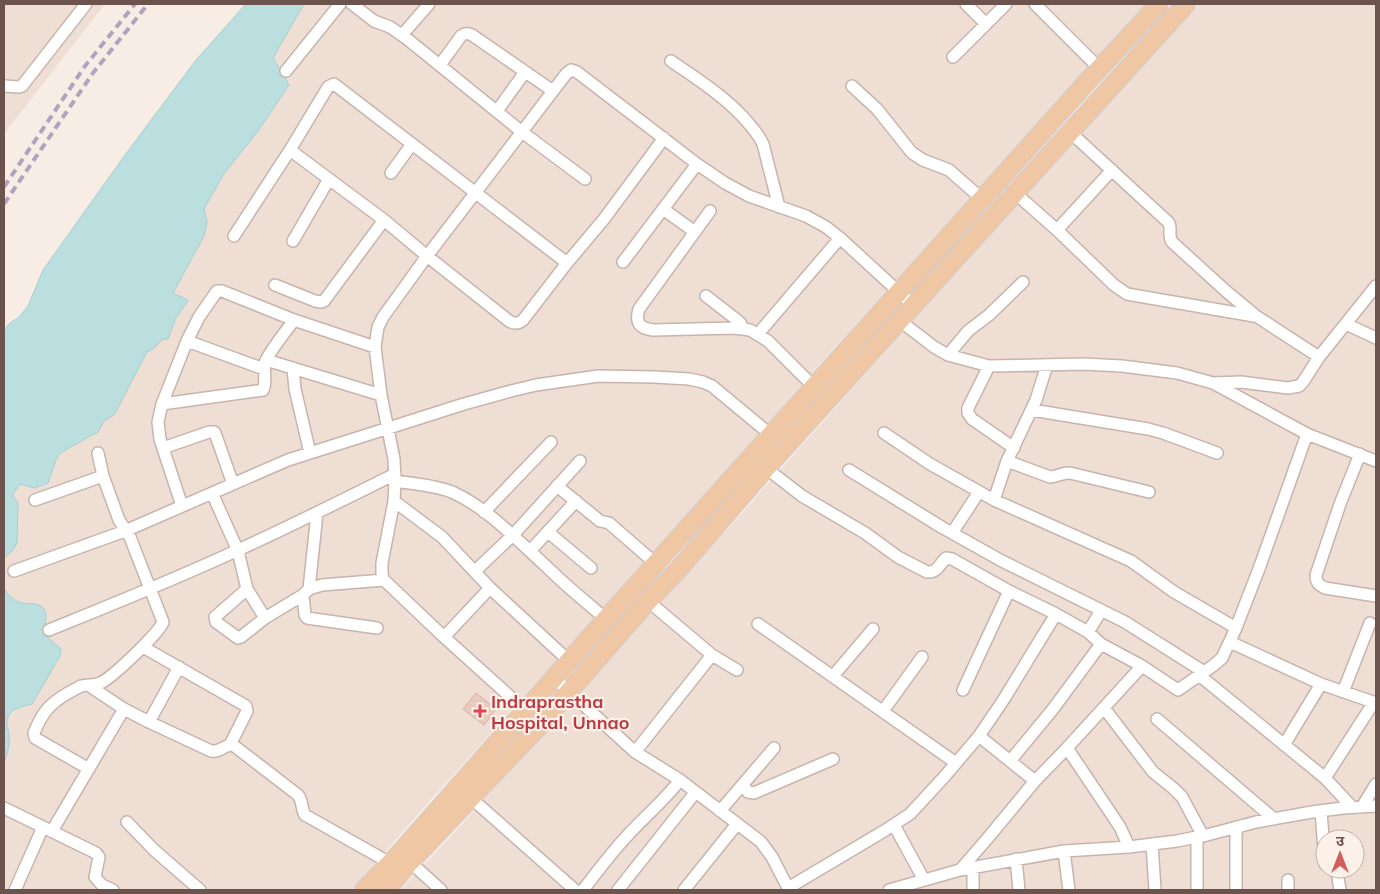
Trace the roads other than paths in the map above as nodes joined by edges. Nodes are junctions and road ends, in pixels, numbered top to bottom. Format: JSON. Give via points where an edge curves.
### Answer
{"nodes":[{"id":1,"x":86,"y":4,"type":"edge"},
{"id":2,"x":340,"y":4,"type":"edge"},
{"id":3,"x":352,"y":4,"type":"edge"},
{"id":4,"x":429,"y":4,"type":"edge"},
{"id":5,"x":966,"y":4,"type":"edge"},
{"id":6,"x":1006,"y":4,"type":"edge"},
{"id":7,"x":1035,"y":4,"type":"edge"},
{"id":8,"x":1158,"y":4,"type":"edge"},
{"id":9,"x":1186,"y":4,"type":"edge"},
{"id":10,"x":986,"y":24,"type":"junction"},
{"id":11,"x":402,"y":35,"type":"junction"},
{"id":12,"x":953,"y":57,"type":"dead end"},
{"id":13,"x":671,"y":61,"type":"dead end"},
{"id":14,"x":440,"y":65,"type":"junction"},
{"id":15,"x":1099,"y":68,"type":"junction"},
{"id":16,"x":286,"y":71,"type":"dead end"},
{"id":17,"x":525,"y":72,"type":"junction"},
{"id":18,"x":4,"y":86,"type":"edge"},
{"id":19,"x":852,"y":86,"type":"dead end"},
{"id":20,"x":553,"y":91,"type":"junction"},
{"id":21,"x":497,"y":111,"type":"junction"},
{"id":22,"x":522,"y":132,"type":"junction"},
{"id":23,"x":1070,"y":132,"type":"junction"},
{"id":24,"x":664,"y":138,"type":"junction"},
{"id":25,"x":412,"y":144,"type":"junction"},
{"id":26,"x":290,"y":150,"type":"junction"},
{"id":27,"x":697,"y":164,"type":"junction"},
{"id":28,"x":1112,"y":170,"type":"junction"},
{"id":29,"x":391,"y":172,"type":"dead end"},
{"id":30,"x":329,"y":179,"type":"junction"},
{"id":31,"x":586,"y":179,"type":"dead end"},
{"id":32,"x":476,"y":193,"type":"junction"},
{"id":33,"x":1014,"y":193,"type":"junction"},
{"id":34,"x":982,"y":199,"type":"junction"},
{"id":35,"x":779,"y":207,"type":"junction"},
{"id":36,"x":663,"y":209,"type":"junction"},
{"id":37,"x":710,"y":211,"type":"dead end"},
{"id":38,"x":384,"y":220,"type":"junction"},
{"id":39,"x":1057,"y":230,"type":"junction"},
{"id":40,"x":695,"y":232,"type":"junction"},
{"id":41,"x":234,"y":236,"type":"dead end"},
{"id":42,"x":840,"y":238,"type":"junction"},
{"id":43,"x":293,"y":241,"type":"dead end"},
{"id":44,"x":427,"y":256,"type":"junction"},
{"id":45,"x":623,"y":262,"type":"dead end"},
{"id":46,"x":568,"y":263,"type":"junction"},
{"id":47,"x":1023,"y":282,"type":"dead end"},
{"id":48,"x":275,"y":284,"type":"dead end"},
{"id":49,"x":1376,"y":286,"type":"edge"},
{"id":50,"x":899,"y":292,"type":"junction"},
{"id":51,"x":706,"y":296,"type":"dead end"},
{"id":52,"x":913,"y":305,"type":"junction"},
{"id":53,"x":1256,"y":316,"type":"junction"},
{"id":54,"x":294,"y":320,"type":"junction"},
{"id":55,"x":899,"y":320,"type":"junction"},
{"id":56,"x":1346,"y":324,"type":"junction"},
{"id":57,"x":742,"y":328,"type":"junction"},
{"id":58,"x":758,"y":334,"type":"junction"},
{"id":59,"x":1376,"y":338,"type":"edge"},
{"id":60,"x":187,"y":341,"type":"junction"},
{"id":61,"x":375,"y":347,"type":"junction"},
{"id":62,"x":948,"y":355,"type":"junction"},
{"id":63,"x":1319,"y":357,"type":"junction"},
{"id":64,"x":265,"y":364,"type":"junction"},
{"id":65,"x":1047,"y":365,"type":"junction"},
{"id":66,"x":988,"y":366,"type":"junction"},
{"id":67,"x":293,"y":368,"type":"junction"},
{"id":68,"x":1213,"y":384,"type":"junction"},
{"id":69,"x":814,"y":387,"type":"junction"},
{"id":70,"x":381,"y":395,"type":"junction"},
{"id":71,"x":162,"y":404,"type":"junction"},
{"id":72,"x":1032,"y":410,"type":"junction"},
{"id":73,"x":388,"y":428,"type":"junction"},
{"id":74,"x":884,"y":433,"type":"dead end"},
{"id":75,"x":1307,"y":434,"type":"junction"},
{"id":76,"x":771,"y":435,"type":"junction"},
{"id":77,"x":551,"y":442,"type":"dead end"},
{"id":78,"x":162,"y":448,"type":"junction"},
{"id":79,"x":1014,"y":448,"type":"junction"},
{"id":80,"x":98,"y":453,"type":"dead end"},
{"id":81,"x":310,"y":453,"type":"junction"},
{"id":82,"x":1217,"y":453,"type":"dead end"},
{"id":83,"x":1360,"y":454,"type":"junction"},
{"id":84,"x":1376,"y":460,"type":"edge"},
{"id":85,"x":580,"y":461,"type":"dead end"},
{"id":86,"x":1007,"y":461,"type":"junction"},
{"id":87,"x":766,"y":468,"type":"junction"},
{"id":88,"x":849,"y":470,"type":"dead end"},
{"id":89,"x":103,"y":476,"type":"junction"},
{"id":90,"x":395,"y":478,"type":"junction"},
{"id":91,"x":232,"y":484,"type":"junction"},
{"id":92,"x":557,"y":486,"type":"junction"},
{"id":93,"x":979,"y":492,"type":"junction"},
{"id":94,"x":1149,"y":492,"type":"dead end"},
{"id":95,"x":212,"y":493,"type":"junction"},
{"id":96,"x":35,"y":500,"type":"dead end"},
{"id":97,"x":994,"y":500,"type":"junction"},
{"id":98,"x":394,"y":501,"type":"junction"},
{"id":99,"x":576,"y":501,"type":"junction"},
{"id":100,"x":182,"y":506,"type":"junction"},
{"id":101,"x":484,"y":512,"type":"junction"},
{"id":102,"x":317,"y":513,"type":"junction"},
{"id":103,"x":125,"y":530,"type":"junction"},
{"id":104,"x":548,"y":532,"type":"junction"},
{"id":105,"x":952,"y":533,"type":"junction"},
{"id":106,"x":513,"y":535,"type":"junction"},
{"id":107,"x":238,"y":550,"type":"junction"},
{"id":108,"x":530,"y":551,"type":"junction"},
{"id":109,"x":655,"y":563,"type":"junction"},
{"id":110,"x":591,"y":568,"type":"dead end"},
{"id":111,"x":995,"y":570,"type":"junction"},
{"id":112,"x":14,"y":571,"type":"dead end"},
{"id":113,"x":475,"y":571,"type":"junction"},
{"id":114,"x":384,"y":580,"type":"junction"},
{"id":115,"x":490,"y":588,"type":"junction"},
{"id":116,"x":247,"y":589,"type":"junction"},
{"id":117,"x":150,"y":590,"type":"junction"},
{"id":118,"x":1009,"y":591,"type":"junction"},
{"id":119,"x":306,"y":592,"type":"junction"},
{"id":120,"x":1376,"y":596,"type":"edge"},
{"id":121,"x":648,"y":601,"type":"junction"},
{"id":122,"x":1101,"y":610,"type":"junction"},
{"id":123,"x":1056,"y":614,"type":"junction"},
{"id":124,"x":265,"y":618,"type":"junction"},
{"id":125,"x":606,"y":619,"type":"junction"},
{"id":126,"x":1370,"y":623,"type":"dead end"},
{"id":127,"x":758,"y":624,"type":"dead end"},
{"id":128,"x":377,"y":628,"type":"dead end"},
{"id":129,"x":1236,"y":628,"type":"junction"},
{"id":130,"x":872,"y":629,"type":"dead end"},
{"id":131,"x":49,"y":630,"type":"dead end"},
{"id":132,"x":1088,"y":632,"type":"junction"},
{"id":133,"x":444,"y":637,"type":"junction"},
{"id":134,"x":1230,"y":642,"type":"junction"},
{"id":135,"x":1101,"y":644,"type":"junction"},
{"id":136,"x":143,"y":647,"type":"junction"},
{"id":137,"x":712,"y":655,"type":"junction"},
{"id":138,"x":922,"y":657,"type":"dead end"},
{"id":139,"x":569,"y":661,"type":"junction"},
{"id":140,"x":1142,"y":666,"type":"junction"},
{"id":141,"x":179,"y":667,"type":"junction"},
{"id":142,"x":736,"y":670,"type":"dead end"},
{"id":143,"x":1201,"y":673,"type":"junction"},
{"id":144,"x":833,"y":676,"type":"junction"},
{"id":145,"x":554,"y":678,"type":"junction"},
{"id":146,"x":1321,"y":684,"type":"junction"},
{"id":147,"x":88,"y":685,"type":"junction"},
{"id":148,"x":963,"y":690,"type":"dead end"},
{"id":149,"x":568,"y":691,"type":"junction"},
{"id":150,"x":1343,"y":692,"type":"junction"},
{"id":151,"x":1375,"y":703,"type":"edge"},
{"id":152,"x":1104,"y":708,"type":"junction"},
{"id":153,"x":124,"y":709,"type":"junction"},
{"id":154,"x":525,"y":710,"type":"junction"},
{"id":155,"x":883,"y":711,"type":"junction"},
{"id":156,"x":1157,"y":719,"type":"dead end"},
{"id":157,"x":149,"y":722,"type":"junction"},
{"id":158,"x":979,"y":736,"type":"junction"},
{"id":159,"x":230,"y":744,"type":"junction"},
{"id":160,"x":1284,"y":745,"type":"junction"},
{"id":161,"x":774,"y":748,"type":"dead end"},
{"id":162,"x":1067,"y":748,"type":"junction"},
{"id":163,"x":635,"y":752,"type":"junction"},
{"id":164,"x":833,"y":759,"type":"dead end"},
{"id":165,"x":1011,"y":760,"type":"junction"},
{"id":166,"x":956,"y":763,"type":"junction"},
{"id":167,"x":88,"y":769,"type":"junction"},
{"id":168,"x":1325,"y":778,"type":"junction"},
{"id":169,"x":680,"y":780,"type":"junction"},
{"id":170,"x":1035,"y":781,"type":"junction"},
{"id":171,"x":1376,"y":784,"type":"edge"},
{"id":172,"x":743,"y":785,"type":"junction"},
{"id":173,"x":695,"y":793,"type":"junction"},
{"id":174,"x":471,"y":798,"type":"junction"},
{"id":175,"x":1376,"y":806,"type":"edge"},
{"id":176,"x":1357,"y":807,"type":"junction"},
{"id":177,"x":4,"y":808,"type":"edge"},
{"id":178,"x":720,"y":811,"type":"junction"},
{"id":179,"x":1320,"y":811,"type":"junction"},
{"id":180,"x":1274,"y":819,"type":"junction"},
{"id":181,"x":127,"y":822,"type":"dead end"},
{"id":182,"x":737,"y":824,"type":"junction"},
{"id":183,"x":894,"y":825,"type":"junction"},
{"id":184,"x":1236,"y":827,"type":"junction"},
{"id":185,"x":48,"y":829,"type":"junction"},
{"id":186,"x":1322,"y":829,"type":"edge"},
{"id":187,"x":1200,"y":836,"type":"junction"},
{"id":188,"x":1152,"y":844,"type":"junction"},
{"id":189,"x":1129,"y":847,"type":"junction"},
{"id":190,"x":1064,"y":850,"type":"junction"},
{"id":191,"x":1016,"y":859,"type":"junction"},
{"id":192,"x":410,"y":862,"type":"junction"},
{"id":193,"x":390,"y":863,"type":"junction"},
{"id":194,"x":973,"y":868,"type":"junction"},
{"id":195,"x":960,"y":870,"type":"junction"},
{"id":196,"x":924,"y":880,"type":"junction"},
{"id":197,"x":4,"y":885,"type":"edge"},
{"id":198,"x":100,"y":888,"type":"edge"},
{"id":199,"x":789,"y":889,"type":"edge"},
{"id":200,"x":895,"y":889,"type":"edge"},
{"id":201,"x":15,"y":890,"type":"edge"},
{"id":202,"x":113,"y":890,"type":"edge"},
{"id":203,"x":200,"y":890,"type":"edge"},
{"id":204,"x":364,"y":890,"type":"edge"},
{"id":205,"x":386,"y":890,"type":"edge"},
{"id":206,"x":441,"y":890,"type":"edge"},
{"id":207,"x":575,"y":890,"type":"edge"},
{"id":208,"x":583,"y":890,"type":"edge"},
{"id":209,"x":618,"y":890,"type":"edge"},
{"id":210,"x":684,"y":890,"type":"edge"},
{"id":211,"x":973,"y":890,"type":"edge"},
{"id":212,"x":1018,"y":890,"type":"edge"},
{"id":213,"x":1069,"y":890,"type":"edge"},
{"id":214,"x":1155,"y":890,"type":"edge"},
{"id":215,"x":1197,"y":890,"type":"edge"},
{"id":216,"x":1236,"y":890,"type":"edge"}],
"edges":[{"from":1,"to":18,"type":"street","via":[[22,86]]},
{"from":2,"to":16,"type":"street"},
{"from":3,"to":11,"type":"street","via":[[374,21]]},
{"from":4,"to":11,"type":"street"},
{"from":5,"to":10,"type":"street"},
{"from":6,"to":10,"type":"street"},
{"from":7,"to":15,"type":"street"},
{"from":8,"to":15,"type":"main road"},
{"from":9,"to":23,"type":"main road"},
{"from":10,"to":12,"type":"street"},
{"from":11,"to":14,"type":"street"},
{"from":13,"to":35,"type":"street","via":[[733,107],[759,136]]},
{"from":14,"to":17,"type":"street","via":[[465,34],[472,35]]},
{"from":14,"to":21,"type":"street"},
{"from":15,"to":34,"type":"main road"},
{"from":17,"to":20,"type":"street"},
{"from":17,"to":21,"type":"street"},
{"from":19,"to":34,"type":"street","via":[[877,110],[907,149],[923,160],[949,170]]},
{"from":20,"to":22,"type":"street"},
{"from":20,"to":24,"type":"street","via":[[566,74],[574,70]]},
{"from":21,"to":22,"type":"street"},
{"from":22,"to":31,"type":"street"},
{"from":22,"to":32,"type":"street"},
{"from":23,"to":28,"type":"street"},
{"from":23,"to":33,"type":"main road"},
{"from":24,"to":27,"type":"street"},
{"from":24,"to":46,"type":"street"},
{"from":25,"to":26,"type":"street","via":[[332,84]]},
{"from":25,"to":29,"type":"street"},
{"from":25,"to":32,"type":"street"},
{"from":26,"to":30,"type":"street"},
{"from":26,"to":41,"type":"street"},
{"from":27,"to":35,"type":"street","via":[[749,196]]},
{"from":27,"to":36,"type":"street"},
{"from":28,"to":39,"type":"street"},
{"from":28,"to":53,"type":"street","via":[[1170,224],[1172,242]]},
{"from":30,"to":38,"type":"street"},
{"from":30,"to":43,"type":"street"},
{"from":32,"to":44,"type":"street"},
{"from":32,"to":46,"type":"street"},
{"from":33,"to":39,"type":"street"},
{"from":33,"to":52,"type":"main road"},
{"from":34,"to":50,"type":"main road"},
{"from":35,"to":42,"type":"street","via":[[818,222]]},
{"from":36,"to":40,"type":"street"},
{"from":36,"to":45,"type":"street"},
{"from":37,"to":40,"type":"street"},
{"from":38,"to":44,"type":"street"},
{"from":38,"to":48,"type":"street","via":[[324,301],[318,302]]},
{"from":39,"to":53,"type":"street","via":[[1127,294]]},
{"from":40,"to":57,"type":"street","via":[[639,309],[637,322],[653,330]]},
{"from":42,"to":50,"type":"street"},
{"from":42,"to":58,"type":"street"},
{"from":44,"to":46,"type":"street","via":[[514,324],[523,320]]},
{"from":44,"to":61,"type":"street","via":[[380,322]]},
{"from":47,"to":62,"type":"street","via":[[989,316],[968,331]]},
{"from":49,"to":56,"type":"street"},
{"from":50,"to":52,"type":"street"},
{"from":50,"to":69,"type":"main road"},
{"from":51,"to":57,"type":"street"},
{"from":52,"to":55,"type":"main road"},
{"from":53,"to":63,"type":"street"},
{"from":54,"to":60,"type":"street","via":[[219,290],[199,317]]},
{"from":54,"to":61,"type":"street"},
{"from":54,"to":64,"type":"street"},
{"from":55,"to":62,"type":"street"},
{"from":55,"to":87,"type":"main road"},
{"from":56,"to":59,"type":"street"},
{"from":56,"to":63,"type":"street"},
{"from":57,"to":58,"type":"street"},
{"from":58,"to":69,"type":"street"},
{"from":60,"to":64,"type":"street"},
{"from":60,"to":71,"type":"street"},
{"from":61,"to":70,"type":"street"},
{"from":62,"to":66,"type":"street"},
{"from":63,"to":68,"type":"street","via":[[1303,382],[1294,388],[1241,382]]},
{"from":64,"to":67,"type":"street"},
{"from":64,"to":71,"type":"street","via":[[265,386],[259,392]]},
{"from":65,"to":66,"type":"street"},
{"from":65,"to":68,"type":"street","via":[[1084,364],[1155,370]]},
{"from":65,"to":72,"type":"street"},
{"from":66,"to":79,"type":"street","via":[[968,413]]},
{"from":67,"to":70,"type":"street"},
{"from":67,"to":81,"type":"street"},
{"from":68,"to":75,"type":"street"},
{"from":69,"to":76,"type":"main road"},
{"from":70,"to":73,"type":"street"},
{"from":71,"to":78,"type":"street","via":[[158,422]]},
{"from":72,"to":79,"type":"street"},
{"from":72,"to":82,"type":"street","via":[[1148,429]]},
{"from":73,"to":76,"type":"street","via":[[536,385],[598,376],[654,377],[689,379],[712,386]]},
{"from":73,"to":81,"type":"street"},
{"from":73,"to":90,"type":"street"},
{"from":74,"to":93,"type":"street"},
{"from":75,"to":83,"type":"street"},
{"from":75,"to":129,"type":"street"},
{"from":76,"to":109,"type":"main road"},
{"from":77,"to":101,"type":"street"},
{"from":78,"to":91,"type":"street","via":[[214,432]]},
{"from":78,"to":100,"type":"street"},
{"from":79,"to":86,"type":"street"},
{"from":80,"to":89,"type":"street"},
{"from":81,"to":91,"type":"street"},
{"from":83,"to":84,"type":"street"},
{"from":83,"to":120,"type":"street","via":[[1334,521],[1316,581],[1325,588]]},
{"from":85,"to":92,"type":"street"},
{"from":86,"to":94,"type":"street","via":[[1050,477],[1070,473]]},
{"from":86,"to":97,"type":"street"},
{"from":87,"to":111,"type":"street","via":[[802,496],[927,572],[936,571],[949,558]]},
{"from":87,"to":121,"type":"main road"},
{"from":88,"to":105,"type":"street"},
{"from":89,"to":96,"type":"street"},
{"from":89,"to":103,"type":"street"},
{"from":90,"to":98,"type":"street"},
{"from":90,"to":101,"type":"street","via":[[451,492]]},
{"from":90,"to":102,"type":"street"},
{"from":91,"to":95,"type":"street"},
{"from":92,"to":99,"type":"street"},
{"from":92,"to":106,"type":"street"},
{"from":93,"to":97,"type":"street"},
{"from":93,"to":105,"type":"street"},
{"from":95,"to":100,"type":"street"},
{"from":95,"to":107,"type":"street"},
{"from":97,"to":129,"type":"street","via":[[1131,561],[1174,592]]},
{"from":98,"to":113,"type":"street","via":[[442,537]]},
{"from":98,"to":114,"type":"street","via":[[382,563]]},
{"from":99,"to":104,"type":"street"},
{"from":99,"to":109,"type":"street","via":[[600,521],[609,523]]},
{"from":100,"to":103,"type":"street"},
{"from":101,"to":106,"type":"street"},
{"from":102,"to":107,"type":"street"},
{"from":102,"to":119,"type":"street"},
{"from":103,"to":112,"type":"street"},
{"from":103,"to":117,"type":"street"},
{"from":104,"to":108,"type":"street"},
{"from":104,"to":110,"type":"street"},
{"from":105,"to":111,"type":"street"},
{"from":106,"to":108,"type":"street"},
{"from":106,"to":113,"type":"street"},
{"from":107,"to":116,"type":"street"},
{"from":107,"to":117,"type":"street"},
{"from":108,"to":125,"type":"street"},
{"from":109,"to":125,"type":"main road"},
{"from":111,"to":118,"type":"street"},
{"from":111,"to":122,"type":"street"},
{"from":113,"to":115,"type":"street"},
{"from":114,"to":119,"type":"street","via":[[322,585]]},
{"from":114,"to":133,"type":"street"},
{"from":115,"to":133,"type":"street"},
{"from":115,"to":139,"type":"street"},
{"from":116,"to":124,"type":"street"},
{"from":116,"to":124,"type":"street","via":[[215,616],[215,620],[239,638]]},
{"from":117,"to":131,"type":"street"},
{"from":117,"to":136,"type":"street","via":[[163,622]]},
{"from":118,"to":123,"type":"street"},
{"from":118,"to":148,"type":"street"},
{"from":119,"to":124,"type":"street"},
{"from":119,"to":128,"type":"street","via":[[304,615],[308,618]]},
{"from":121,"to":137,"type":"street"},
{"from":121,"to":149,"type":"main road"},
{"from":122,"to":132,"type":"street"},
{"from":122,"to":143,"type":"street","via":[[1125,622]]},
{"from":123,"to":132,"type":"street"},
{"from":123,"to":158,"type":"street"},
{"from":125,"to":139,"type":"main road"},
{"from":126,"to":150,"type":"street"},
{"from":127,"to":144,"type":"street"},
{"from":129,"to":134,"type":"street"},
{"from":130,"to":144,"type":"street"},
{"from":132,"to":135,"type":"street"},
{"from":133,"to":154,"type":"street"},
{"from":134,"to":143,"type":"street","via":[[1222,658]]},
{"from":134,"to":146,"type":"street"},
{"from":135,"to":140,"type":"street"},
{"from":135,"to":165,"type":"street"},
{"from":136,"to":141,"type":"street"},
{"from":136,"to":147,"type":"street","via":[[106,680]]},
{"from":137,"to":142,"type":"street"},
{"from":137,"to":163,"type":"street"},
{"from":138,"to":155,"type":"street"},
{"from":139,"to":145,"type":"main road"},
{"from":140,"to":143,"type":"street","via":[[1178,690]]},
{"from":140,"to":152,"type":"street"},
{"from":141,"to":157,"type":"street"},
{"from":141,"to":159,"type":"street","via":[[246,706],[247,711]]},
{"from":143,"to":160,"type":"street"},
{"from":144,"to":155,"type":"street"},
{"from":145,"to":149,"type":"street"},
{"from":145,"to":154,"type":"main road"},
{"from":146,"to":150,"type":"street"},
{"from":146,"to":160,"type":"street"},
{"from":147,"to":153,"type":"street"},
{"from":147,"to":167,"type":"street","via":[[52,703],[43,713],[34,735]]},
{"from":149,"to":163,"type":"street"},
{"from":149,"to":174,"type":"main road"},
{"from":150,"to":151,"type":"street"},
{"from":151,"to":168,"type":"street"},
{"from":152,"to":162,"type":"street"},
{"from":152,"to":187,"type":"street","via":[[1153,772],[1182,797]]},
{"from":153,"to":157,"type":"street"},
{"from":153,"to":167,"type":"street"},
{"from":154,"to":193,"type":"main road"},
{"from":155,"to":166,"type":"street"},
{"from":156,"to":180,"type":"street"},
{"from":157,"to":159,"type":"street","via":[[211,750],[218,751]]},
{"from":158,"to":165,"type":"street"},
{"from":158,"to":166,"type":"street"},
{"from":159,"to":193,"type":"street","via":[[298,795],[305,815]]},
{"from":160,"to":168,"type":"street"},
{"from":161,"to":172,"type":"street"},
{"from":162,"to":170,"type":"street"},
{"from":162,"to":189,"type":"street","via":[[1120,827]]},
{"from":163,"to":169,"type":"street"},
{"from":164,"to":172,"type":"street","via":[[754,793],[748,792]]},
{"from":165,"to":170,"type":"street"},
{"from":166,"to":183,"type":"street","via":[[910,814]]},
{"from":167,"to":185,"type":"street"},
{"from":168,"to":176,"type":"street"},
{"from":169,"to":173,"type":"street"},
{"from":169,"to":208,"type":"street","via":[[626,837]]},
{"from":170,"to":195,"type":"street"},
{"from":171,"to":176,"type":"street"},
{"from":172,"to":178,"type":"street"},
{"from":173,"to":178,"type":"street"},
{"from":173,"to":209,"type":"street"},
{"from":174,"to":192,"type":"main road"},
{"from":174,"to":207,"type":"street"},
{"from":175,"to":176,"type":"street"},
{"from":176,"to":179,"type":"street"},
{"from":177,"to":185,"type":"street"},
{"from":178,"to":182,"type":"street"},
{"from":179,"to":180,"type":"street"},
{"from":179,"to":186,"type":"street"},
{"from":180,"to":184,"type":"street"},
{"from":181,"to":203,"type":"street"},
{"from":182,"to":199,"type":"street","via":[[767,848]]},
{"from":182,"to":210,"type":"street"},
{"from":183,"to":196,"type":"street"},
{"from":183,"to":199,"type":"street"},
{"from":184,"to":187,"type":"street"},
{"from":184,"to":216,"type":"street"},
{"from":185,"to":198,"type":"street","via":[[96,853],[95,877]]},
{"from":185,"to":201,"type":"street"},
{"from":187,"to":188,"type":"street"},
{"from":187,"to":215,"type":"street"},
{"from":188,"to":189,"type":"street"},
{"from":188,"to":214,"type":"street"},
{"from":189,"to":190,"type":"street"},
{"from":190,"to":191,"type":"street"},
{"from":190,"to":213,"type":"street"},
{"from":191,"to":194,"type":"street"},
{"from":191,"to":212,"type":"street"},
{"from":192,"to":205,"type":"main road"},
{"from":192,"to":206,"type":"street"},
{"from":193,"to":204,"type":"main road"},
{"from":194,"to":195,"type":"street"},
{"from":194,"to":211,"type":"street"},
{"from":195,"to":196,"type":"street"},
{"from":196,"to":200,"type":"street"},
{"from":197,"to":201,"type":"street"},
{"from":198,"to":202,"type":"street"}]}
